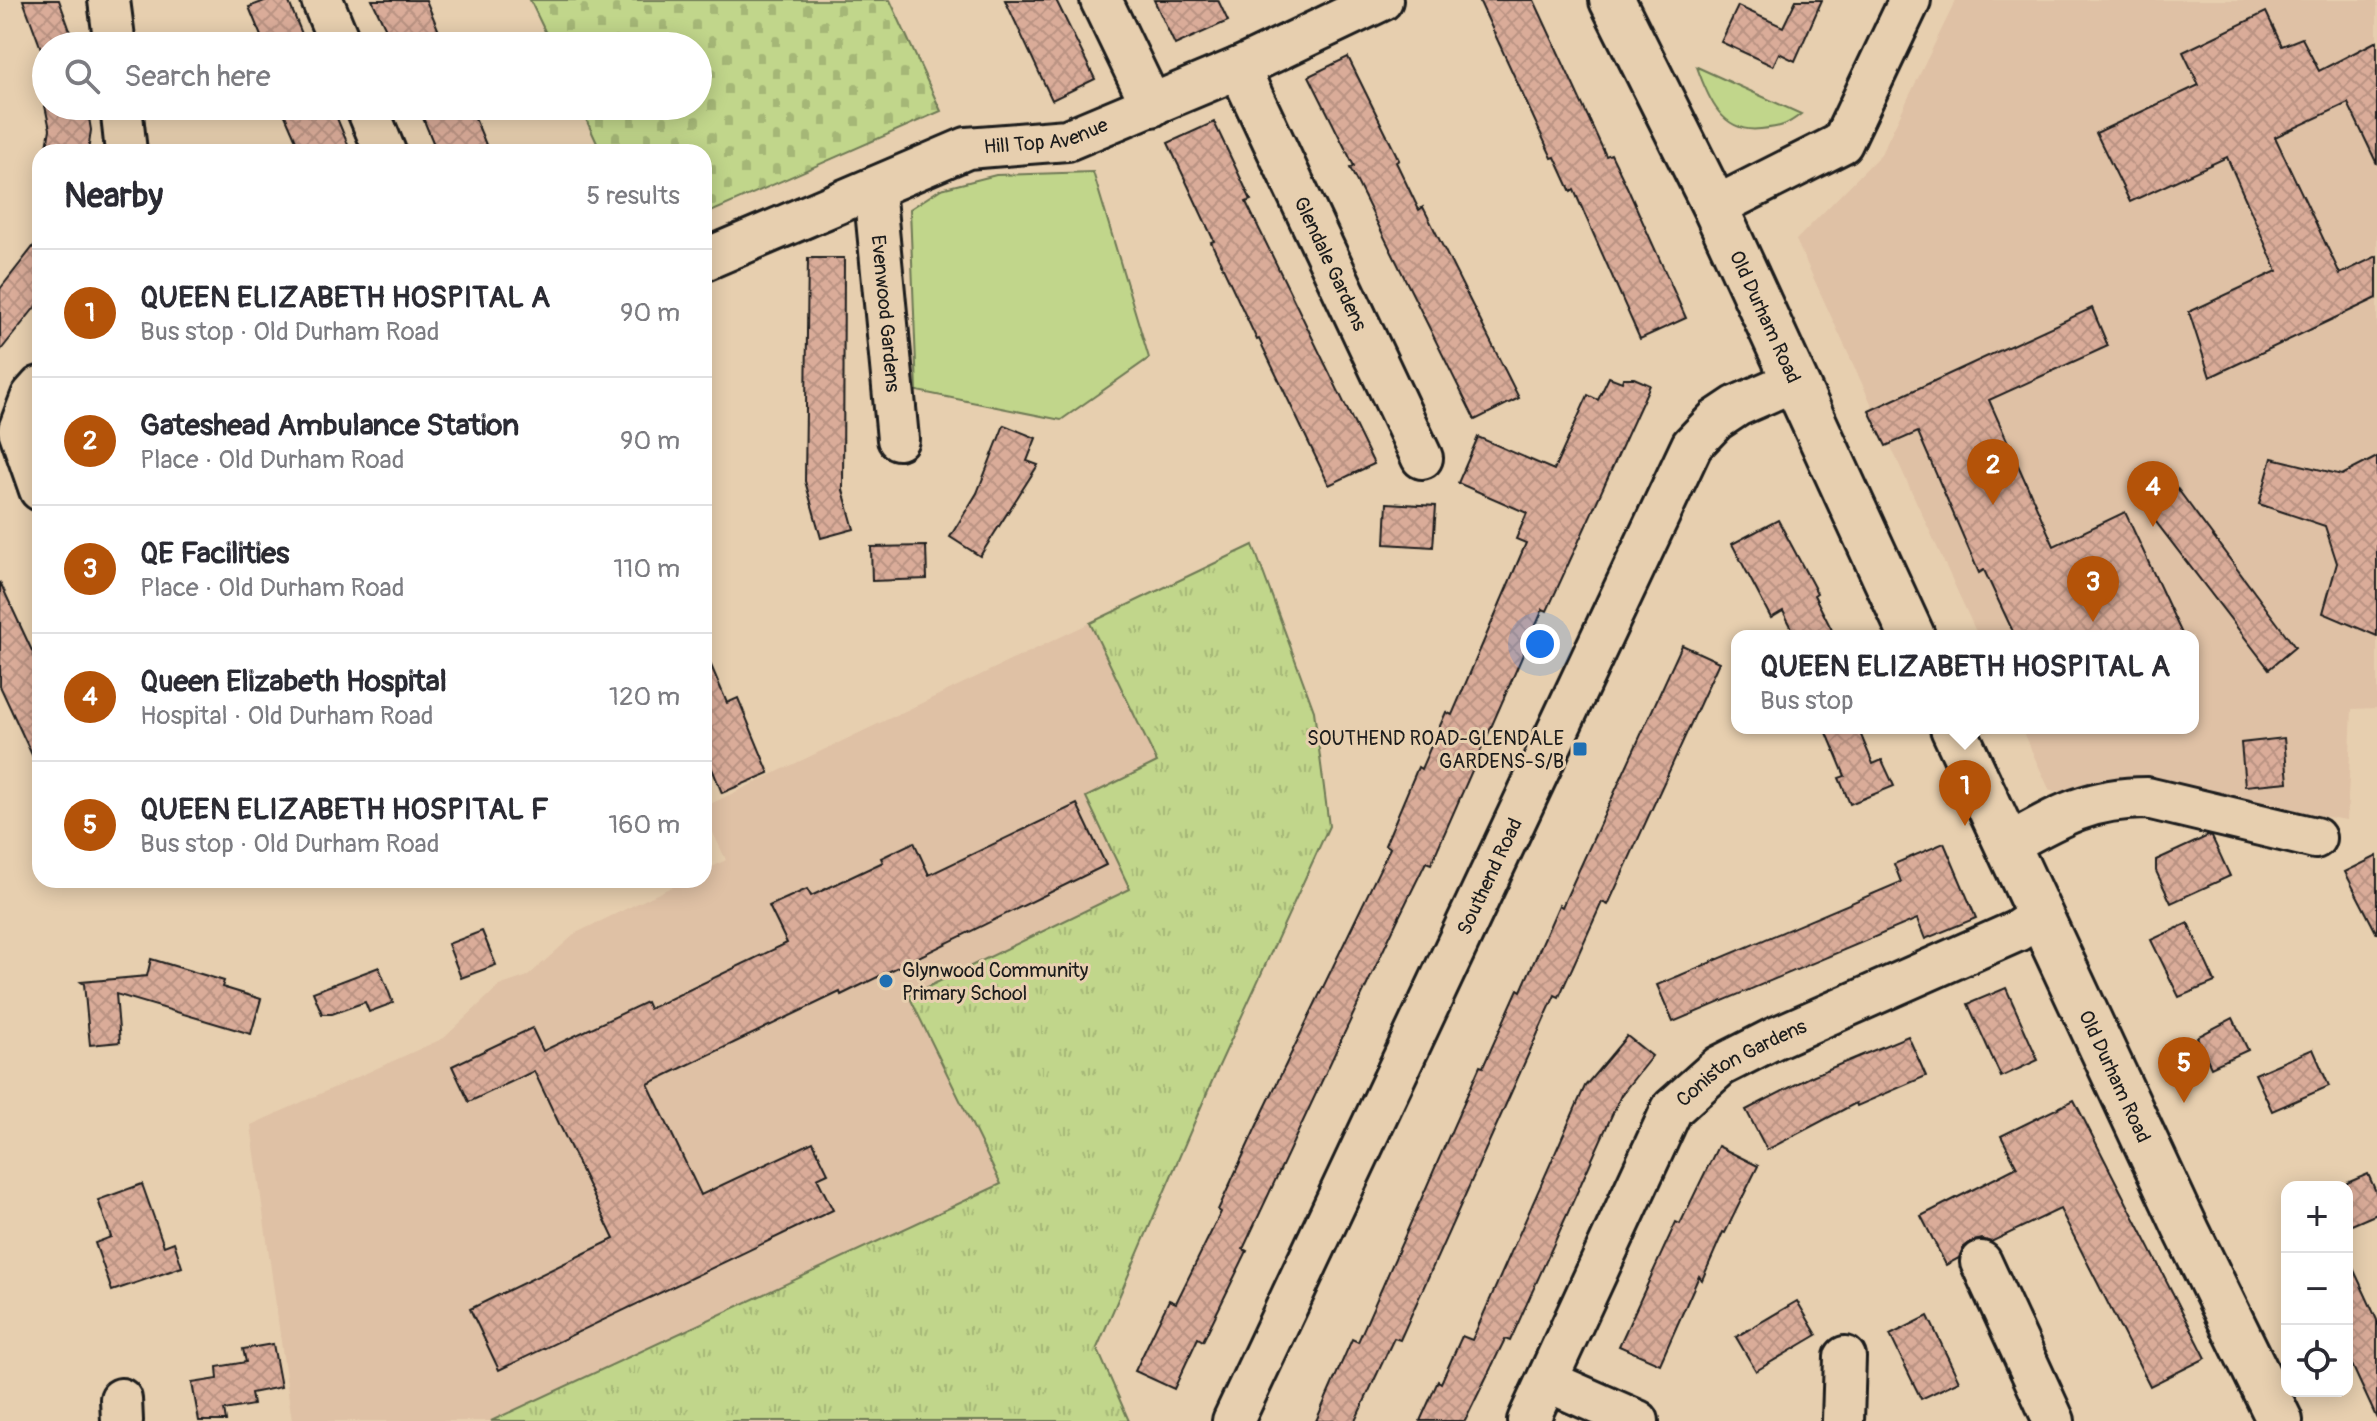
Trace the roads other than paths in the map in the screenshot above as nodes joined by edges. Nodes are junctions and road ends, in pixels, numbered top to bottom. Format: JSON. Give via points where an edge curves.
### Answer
{"nodes":[{"id":1,"x":109,"y":0,"type":"edge"},
{"id":2,"x":322,"y":0,"type":"edge"},
{"id":3,"x":1101,"y":0,"type":"edge"},
{"id":4,"x":1382,"y":0,"type":"edge"},
{"id":5,"x":1612,"y":0,"type":"edge"},
{"id":6,"x":1910,"y":0,"type":"edge"},
{"id":7,"x":113,"y":32,"type":"edge"},
{"id":8,"x":335,"y":32,"type":"edge"},
{"id":9,"x":1239,"y":68,"type":"junction"},
{"id":10,"x":1152,"y":106,"type":"junction"},
{"id":11,"x":123,"y":120,"type":"edge"},
{"id":12,"x":372,"y":120,"type":"edge"},
{"id":13,"x":125,"y":144,"type":"edge"},
{"id":14,"x":382,"y":144,"type":"edge"},
{"id":15,"x":874,"y":188,"type":"junction"},
{"id":16,"x":1715,"y":207,"type":"junction"},
{"id":17,"x":712,"y":257,"type":"edge"},
{"id":18,"x":1796,"y":380,"type":"junction"},
{"id":19,"x":32,"y":396,"type":"edge"},
{"id":20,"x":898,"y":439,"type":"dead end"},
{"id":21,"x":1422,"y":458,"type":"dead end"},
{"id":22,"x":32,"y":467,"type":"edge"},
{"id":23,"x":1909,"y":630,"type":"edge"},
{"id":24,"x":1956,"y":734,"type":"edge"},
{"id":25,"x":2315,"y":838,"type":"dead end"},
{"id":26,"x":2007,"y":845,"type":"junction"},
{"id":27,"x":2039,"y":916,"type":"junction"},
{"id":28,"x":1981,"y":1262,"type":"dead end"},
{"id":29,"x":1845,"y":1357,"type":"dead end"},
{"id":30,"x":1547,"y":1381,"type":"junction"},
{"id":31,"x":1233,"y":1421,"type":"edge"},
{"id":32,"x":1528,"y":1421,"type":"edge"},
{"id":33,"x":1638,"y":1421,"type":"edge"},
{"id":34,"x":1843,"y":1421,"type":"edge"},
{"id":35,"x":2054,"y":1421,"type":"edge"},
{"id":36,"x":2280,"y":1421,"type":"edge"}],
"edges":[{"from":1,"to":7,"type":"street"},
{"from":2,"to":8,"type":"street"},
{"from":3,"to":10,"type":"street"},
{"from":4,"to":9,"type":"street","name":"Hill Top Avenue"},
{"from":5,"to":16,"type":"main road","name":"Old Durham Road"},
{"from":6,"to":16,"type":"street","via":[[1842,143]]},
{"from":9,"to":10,"type":"street","name":"Hill Top Avenue"},
{"from":9,"to":21,"type":"street","name":"Glendale Gardens"},
{"from":10,"to":15,"type":"street","name":"Hill Top Avenue","via":[[1067,140],[967,148]]},
{"from":11,"to":13,"type":"street"},
{"from":12,"to":14,"type":"street"},
{"from":15,"to":17,"type":"street","name":"Hill Top Avenue"},
{"from":15,"to":20,"type":"street","name":"Evenwood Gardens"},
{"from":16,"to":18,"type":"main road","name":"Old Durham Road"},
{"from":18,"to":23,"type":"main road","name":"Old Durham Road"},
{"from":18,"to":31,"type":"street","name":"Southend Road","via":[[1737,406],[1692,445]]},
{"from":19,"to":22,"type":"street","via":[[19,430]]},
{"from":24,"to":26,"type":"main road","name":"Old Durham Road"},
{"from":25,"to":26,"type":"street","via":[[2147,798],[2120,798],[2066,812]]},
{"from":26,"to":27,"type":"main road","name":"Old Durham Road"},
{"from":27,"to":30,"type":"street","name":"Coniston Gardens","via":[[2017,931],[1720,1066],[1672,1109]]},
{"from":27,"to":36,"type":"main road","name":"Old Durham Road"},
{"from":28,"to":35,"type":"street"},
{"from":29,"to":34,"type":"street"},
{"from":30,"to":32,"type":"street","name":"Coniston Gardens"},
{"from":30,"to":33,"type":"street"}]}
